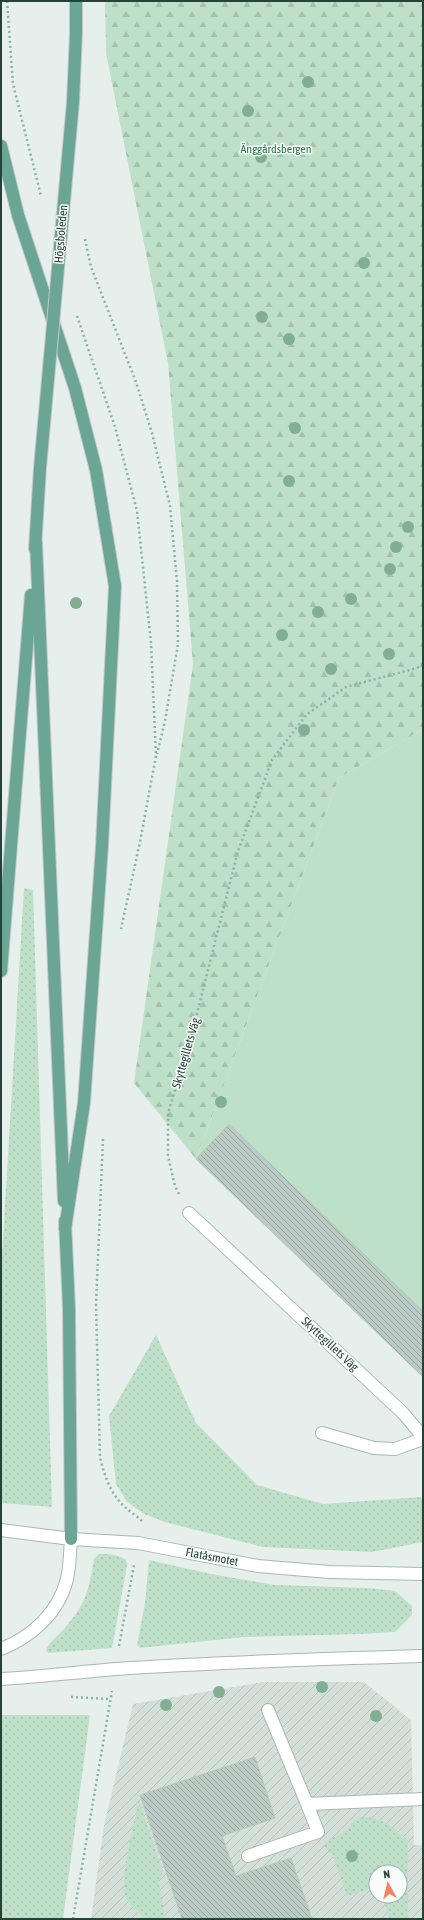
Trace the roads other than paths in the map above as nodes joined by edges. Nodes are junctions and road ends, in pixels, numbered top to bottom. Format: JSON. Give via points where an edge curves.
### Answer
{"nodes":[{"id":1,"x":76,"y":1,"type":"edge"},
{"id":2,"x":1,"y":146,"type":"edge"},
{"id":3,"x":36,"y":542,"type":"junction"},
{"id":4,"x":1,"y":971,"type":"edge"},
{"id":5,"x":189,"y":1213,"type":"road end"},
{"id":6,"x":65,"y":1229,"type":"junction"},
{"id":7,"x":322,"y":1433,"type":"dead end"},
{"id":8,"x":423,"y":1438,"type":"edge"},
{"id":9,"x":1,"y":1530,"type":"edge"},
{"id":10,"x":71,"y":1539,"type":"junction"},
{"id":11,"x":423,"y":1574,"type":"edge"},
{"id":12,"x":1,"y":1649,"type":"edge"},
{"id":13,"x":423,"y":1656,"type":"edge"},
{"id":14,"x":1,"y":1679,"type":"edge"},
{"id":15,"x":268,"y":1710,"type":"dead end"},
{"id":16,"x":423,"y":1799,"type":"edge"},
{"id":17,"x":307,"y":1804,"type":"junction"},
{"id":18,"x":248,"y":1856,"type":"dead end"}],
"edges":[{"from":1,"to":3,"type":"main road","name":"Högsboleden","bridge":true,"via":[[73,102],[40,468]]},
{"from":2,"to":6,"type":"main road","via":[[18,215],[75,388],[92,455],[115,586],[102,846],[85,1095]]},
{"from":3,"to":4,"type":"main road"},
{"from":3,"to":6,"type":"main road"},
{"from":5,"to":8,"type":"street","name":"Skyttegillets Väg","via":[[403,1413]]},
{"from":6,"to":10,"type":"main road","via":[[69,1308]]},
{"from":7,"to":8,"type":"street","via":[[374,1448],[395,1449]]},
{"from":9,"to":10,"type":"street","name":"Flatåsmotet"},
{"from":10,"to":11,"type":"street","name":"Flatåsmotet","via":[[138,1543],[258,1566],[329,1572]]},
{"from":10,"to":12,"type":"street","via":[[67,1580],[56,1605],[40,1625]]},
{"from":13,"to":14,"type":"street","via":[[115,1669]]},
{"from":15,"to":17,"type":"street"},
{"from":16,"to":17,"type":"street"},
{"from":17,"to":18,"type":"street","via":[[318,1832]]}]}
